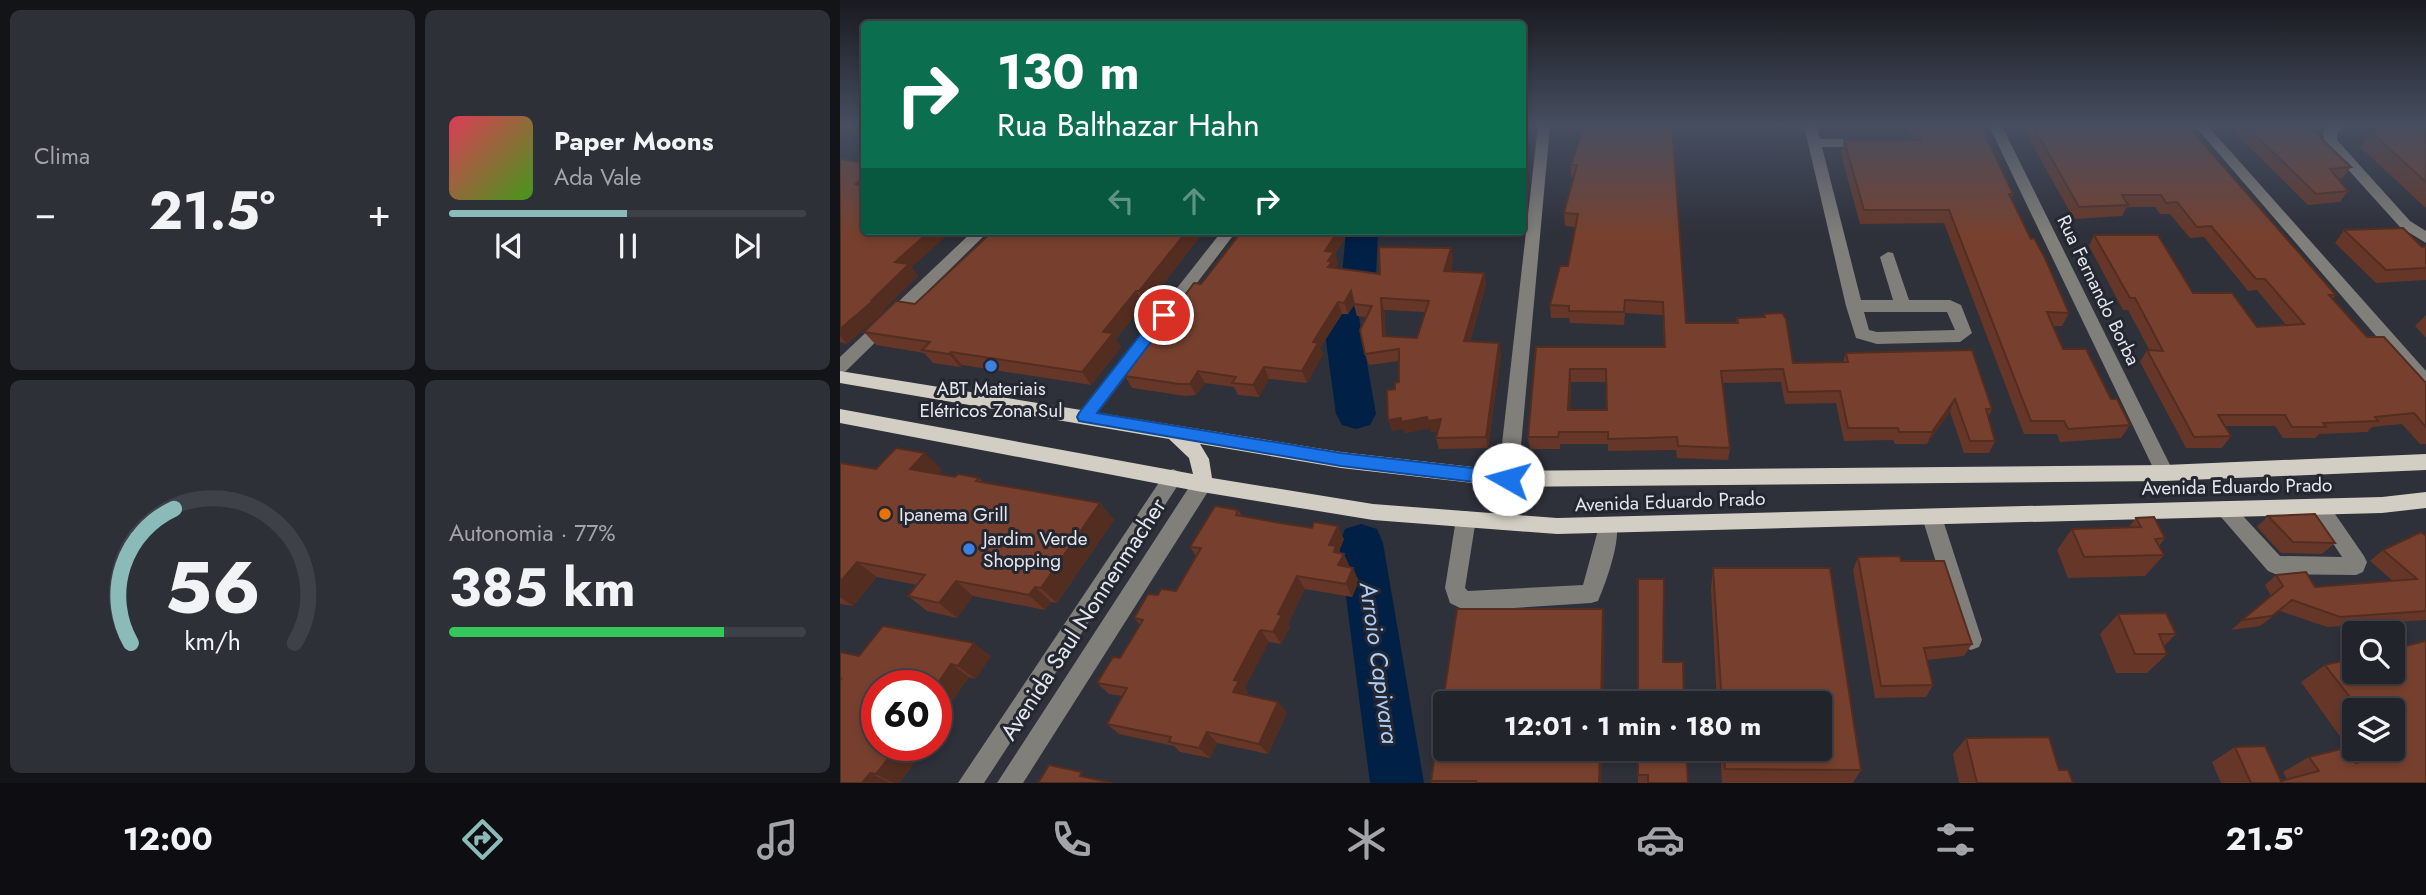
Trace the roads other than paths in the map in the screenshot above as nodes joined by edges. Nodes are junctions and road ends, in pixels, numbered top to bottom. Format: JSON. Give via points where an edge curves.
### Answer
{"nodes":[{"id":1,"x":1540,"y":163,"type":"edge"},
{"id":2,"x":1820,"y":163,"type":"edge"},
{"id":3,"x":2014,"y":163,"type":"edge"},
{"id":4,"x":2233,"y":163,"type":"edge"},
{"id":5,"x":2349,"y":163,"type":"edge"},
{"id":6,"x":978,"y":235,"type":"edge"},
{"id":7,"x":1225,"y":235,"type":"edge"},
{"id":8,"x":2426,"y":238,"type":"edge"},
{"id":9,"x":1888,"y":257,"type":"dead end"},
{"id":10,"x":1854,"y":306,"type":"junction"},
{"id":11,"x":1902,"y":306,"type":"junction"},
{"id":12,"x":840,"y":368,"type":"edge"},
{"id":13,"x":840,"y":377,"type":"edge"},
{"id":14,"x":2426,"y":382,"type":"edge"},
{"id":15,"x":840,"y":416,"type":"edge"},
{"id":16,"x":1085,"y":417,"type":"junction"},
{"id":17,"x":1171,"y":430,"type":"junction"},
{"id":18,"x":2426,"y":462,"type":"edge"},
{"id":19,"x":2165,"y":473,"type":"junction"},
{"id":20,"x":1173,"y":477,"type":"junction"},
{"id":21,"x":1508,"y":479,"type":"junction"},
{"id":22,"x":1202,"y":484,"type":"junction"},
{"id":23,"x":2426,"y":500,"type":"edge"},
{"id":24,"x":2319,"y":507,"type":"junction"},
{"id":25,"x":2224,"y":509,"type":"junction"},
{"id":26,"x":1933,"y":517,"type":"junction"},
{"id":27,"x":1466,"y":519,"type":"junction"},
{"id":28,"x":1608,"y":525,"type":"junction"},
{"id":29,"x":1971,"y":640,"type":"edge"},
{"id":30,"x":1052,"y":658,"type":"junction"},
{"id":31,"x":1085,"y":665,"type":"junction"},
{"id":32,"x":1008,"y":725,"type":"junction"},
{"id":33,"x":1041,"y":733,"type":"junction"},
{"id":34,"x":970,"y":783,"type":"edge"},
{"id":35,"x":1009,"y":783,"type":"edge"}],
"edges":[{"from":1,"to":21,"type":"street"},
{"from":2,"to":10,"type":"street"},
{"from":3,"to":19,"type":"street","name":"Rua Fernando Borba"},
{"from":4,"to":14,"type":"street"},
{"from":5,"to":8,"type":"street","via":[[2405,224]]},
{"from":6,"to":12,"type":"street"},
{"from":7,"to":16,"type":"street"},
{"from":9,"to":11,"type":"street"},
{"from":10,"to":11,"type":"street"},
{"from":10,"to":11,"type":"street","via":[[1862,334],[1869,337],[1964,333],[1950,306]]},
{"from":13,"to":16,"type":"main road","name":"Avenida Eduardo Prado"},
{"from":15,"to":20,"type":"main road","name":"Avenida Eduardo Prado"},
{"from":16,"to":17,"type":"main road","name":"Avenida Eduardo Prado"},
{"from":17,"to":21,"type":"main road","name":"Avenida Eduardo Prado","via":[[1341,460]]},
{"from":17,"to":22,"type":"main road","via":[[1197,454],[1203,466]]},
{"from":18,"to":19,"type":"main road","name":"Avenida Eduardo Prado"},
{"from":19,"to":21,"type":"main road","name":"Avenida Eduardo Prado"},
{"from":20,"to":22,"type":"main road","name":"Avenida Eduardo Prado"},
{"from":20,"to":30,"type":"street","name":"Avenida Saul Nonnenmacher"},
{"from":22,"to":27,"type":"main road","name":"Avenida Eduardo Prado","via":[[1373,512]]},
{"from":22,"to":31,"type":"street","name":"Avenida Saul Nonnenmacher"},
{"from":23,"to":24,"type":"main road","name":"Avenida Eduardo Prado"},
{"from":24,"to":25,"type":"main road","name":"Avenida Eduardo Prado"},
{"from":24,"to":25,"type":"street","via":[[2356,566],[2275,565]]},
{"from":25,"to":26,"type":"main road","name":"Avenida Eduardo Prado"},
{"from":26,"to":28,"type":"main road","name":"Avenida Eduardo Prado"},
{"from":26,"to":29,"type":"street"},
{"from":27,"to":28,"type":"main road","name":"Avenida Eduardo Prado"},
{"from":27,"to":28,"type":"street","via":[[1455,588],[1466,601],[1591,594]]},
{"from":30,"to":31,"type":"street"},
{"from":30,"to":32,"type":"street","name":"Avenida Saul Nonnenmacher"},
{"from":31,"to":33,"type":"street","name":"Avenida Saul Nonnenmacher"},
{"from":32,"to":33,"type":"street"},
{"from":32,"to":34,"type":"street","name":"Avenida Saul Nonnenmacher"},
{"from":33,"to":35,"type":"street","name":"Avenida Saul Nonnenmacher"}]}
